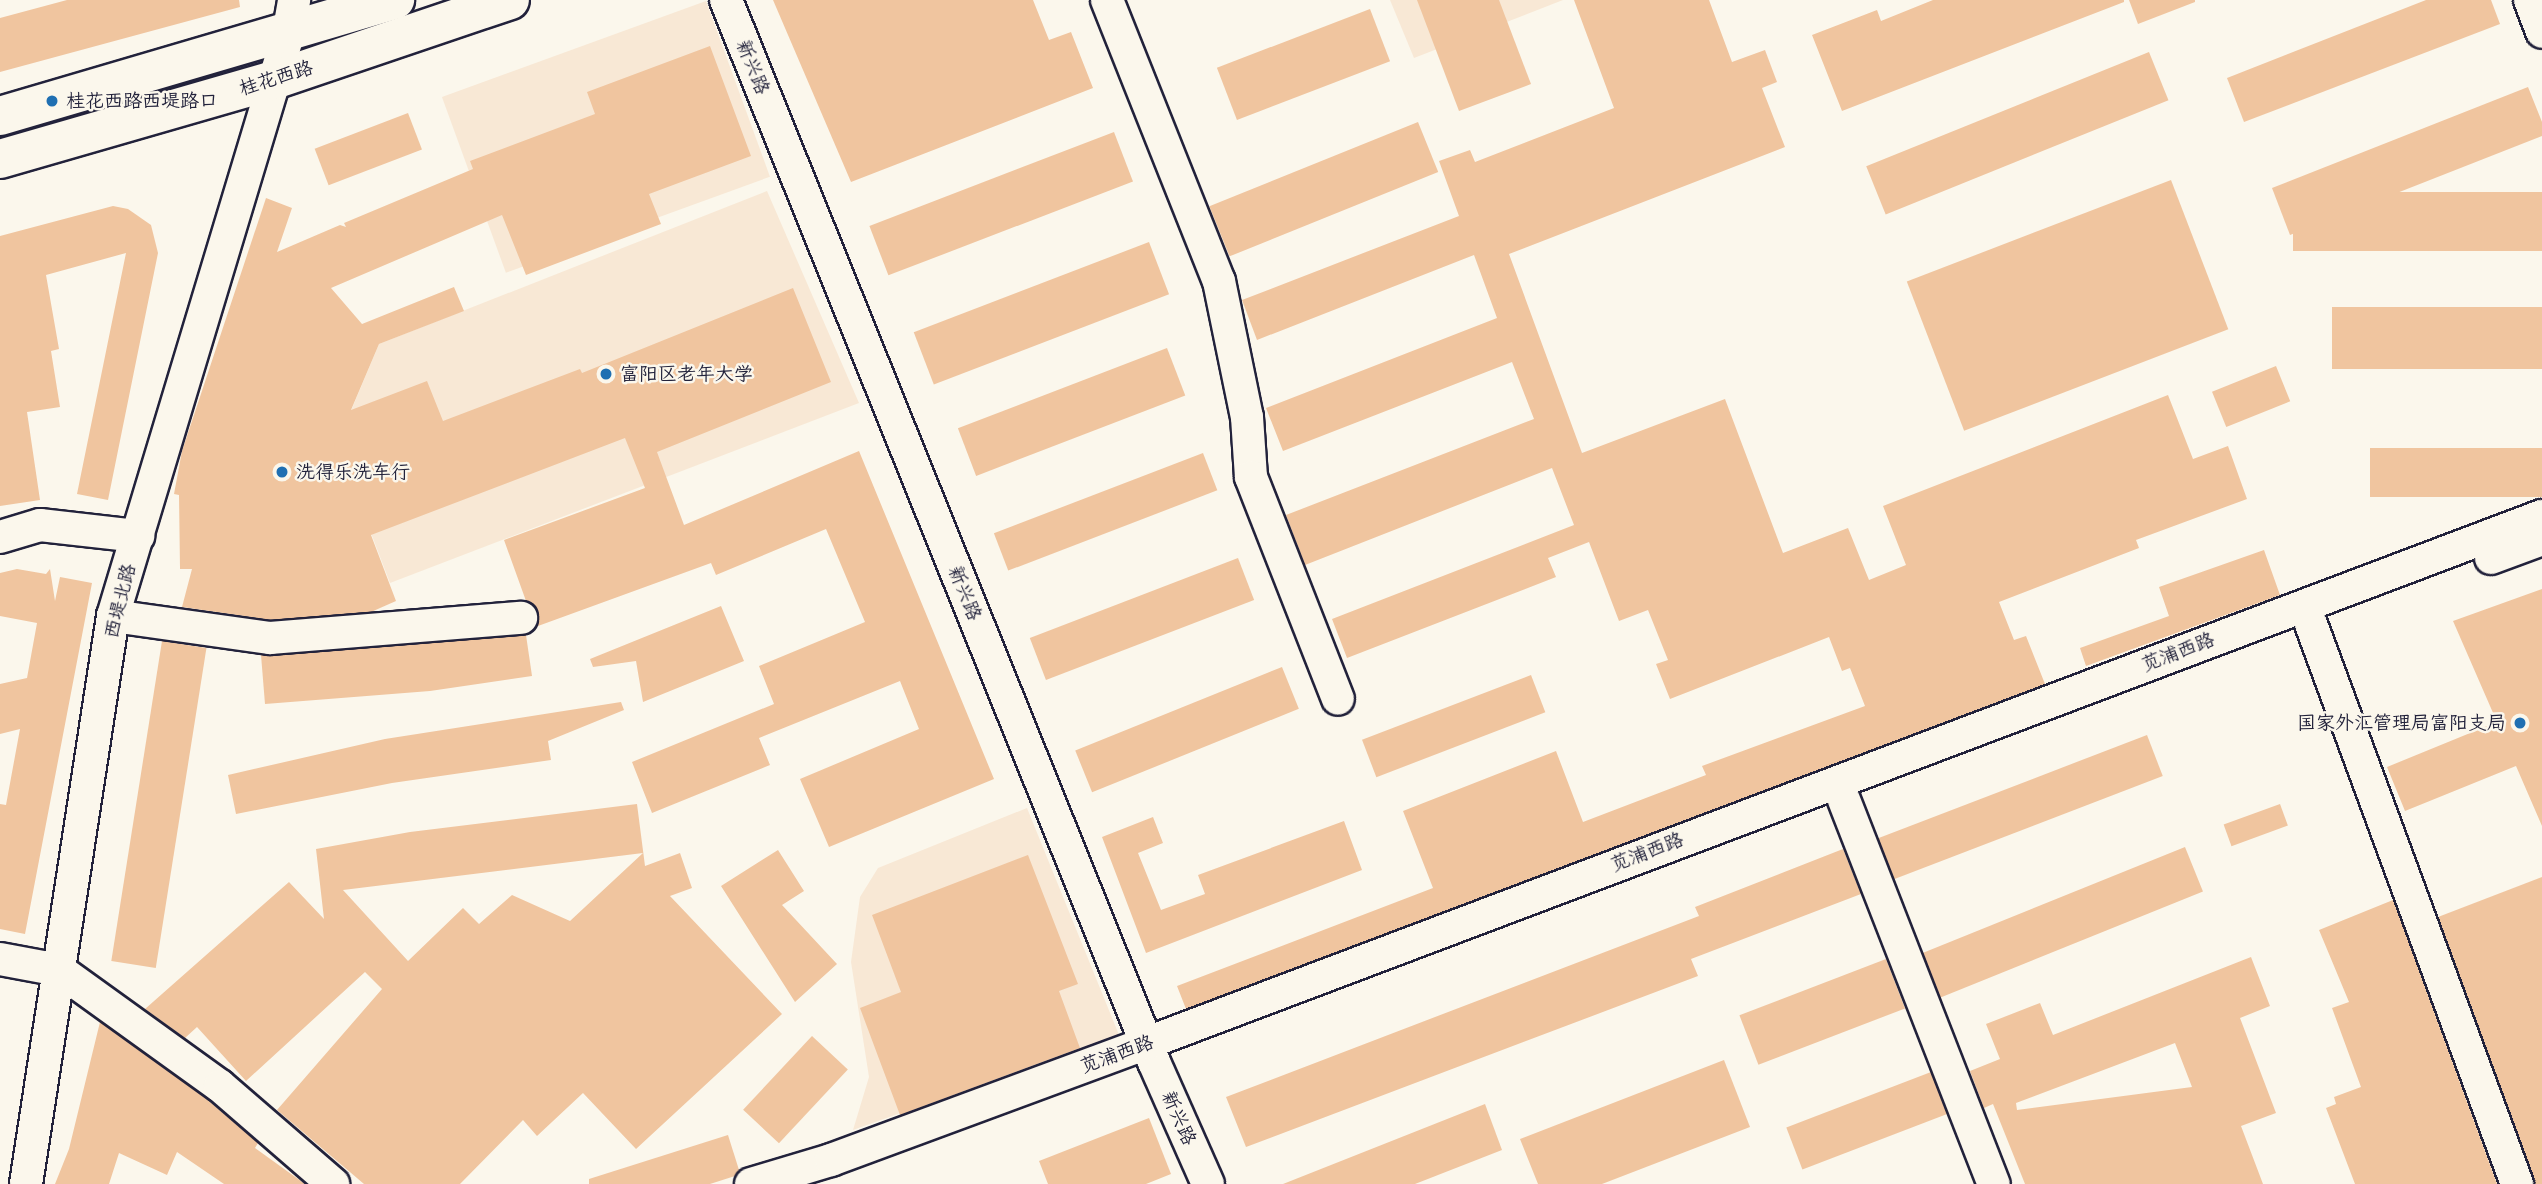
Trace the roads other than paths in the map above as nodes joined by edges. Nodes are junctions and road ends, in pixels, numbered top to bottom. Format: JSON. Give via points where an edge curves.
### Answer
{"nodes":[{"id":1,"x":395,"y":0,"type":"edge"},
{"id":2,"x":510,"y":0,"type":"edge"},
{"id":3,"x":726,"y":0,"type":"edge"},
{"id":4,"x":1107,"y":0,"type":"edge"},
{"id":5,"x":2530,"y":0,"type":"edge"},
{"id":6,"x":291,"y":17,"type":"edge"},
{"id":7,"x":2542,"y":32,"type":"edge"},
{"id":8,"x":274,"y":80,"type":"junction"},
{"id":9,"x":0,"y":116,"type":"edge"},
{"id":10,"x":0,"y":159,"type":"edge"},
{"id":11,"x":2542,"y":516,"type":"edge"},
{"id":12,"x":138,"y":536,"type":"junction"},
{"id":13,"x":0,"y":537,"type":"edge"},
{"id":14,"x":2542,"y":539,"type":"edge"},
{"id":15,"x":113,"y":616,"type":"junction"},
{"id":16,"x":521,"y":618,"type":"dead end"},
{"id":17,"x":2312,"y":624,"type":"junction"},
{"id":18,"x":1338,"y":699,"type":"dead end"},
{"id":19,"x":1844,"y":800,"type":"junction"},
{"id":20,"x":0,"y":960,"type":"edge"},
{"id":21,"x":59,"y":970,"type":"junction"},
{"id":22,"x":1150,"y":1052,"type":"junction"},
{"id":23,"x":26,"y":1184,"type":"edge"},
{"id":24,"x":333,"y":1184,"type":"edge"},
{"id":25,"x":751,"y":1184,"type":"edge"},
{"id":26,"x":825,"y":1184,"type":"edge"},
{"id":27,"x":1208,"y":1184,"type":"edge"},
{"id":28,"x":1994,"y":1184,"type":"edge"},
{"id":29,"x":2517,"y":1184,"type":"edge"}],
"edges":[{"from":1,"to":6,"type":"main road","name":"桂花西路"},
{"from":2,"to":8,"type":"main road","name":"桂花西路"},
{"from":3,"to":22,"type":"street","name":"新兴路"},
{"from":4,"to":18,"type":"street","via":[[1219,281],[1247,417],[1251,478]]},
{"from":5,"to":7,"type":"street"},
{"from":6,"to":8,"type":"street","name":"西堤北路"},
{"from":6,"to":9,"type":"main road","name":"桂花西路"},
{"from":8,"to":10,"type":"main road","name":"桂花西路"},
{"from":8,"to":12,"type":"street","name":"西堤北路"},
{"from":11,"to":22,"type":"street","name":"苋浦西路"},
{"from":12,"to":13,"type":"street","via":[[40,525]]},
{"from":12,"to":15,"type":"street","name":"西堤北路"},
{"from":14,"to":17,"type":"street","name":"苋浦西路"},
{"from":15,"to":16,"type":"street","via":[[270,638]]},
{"from":15,"to":21,"type":"street","name":"西堤北路"},
{"from":17,"to":19,"type":"street","name":"苋浦西路"},
{"from":17,"to":29,"type":"street"},
{"from":19,"to":22,"type":"street","name":"苋浦西路"},
{"from":19,"to":28,"type":"street"},
{"from":20,"to":21,"type":"street"},
{"from":21,"to":23,"type":"street","name":"西堤北路"},
{"from":21,"to":24,"type":"street","via":[[220,1086]]},
{"from":22,"to":25,"type":"street","name":"苋浦西路"},
{"from":22,"to":26,"type":"street","name":"苋浦西路"},
{"from":22,"to":27,"type":"street","name":"新兴路"}]}
